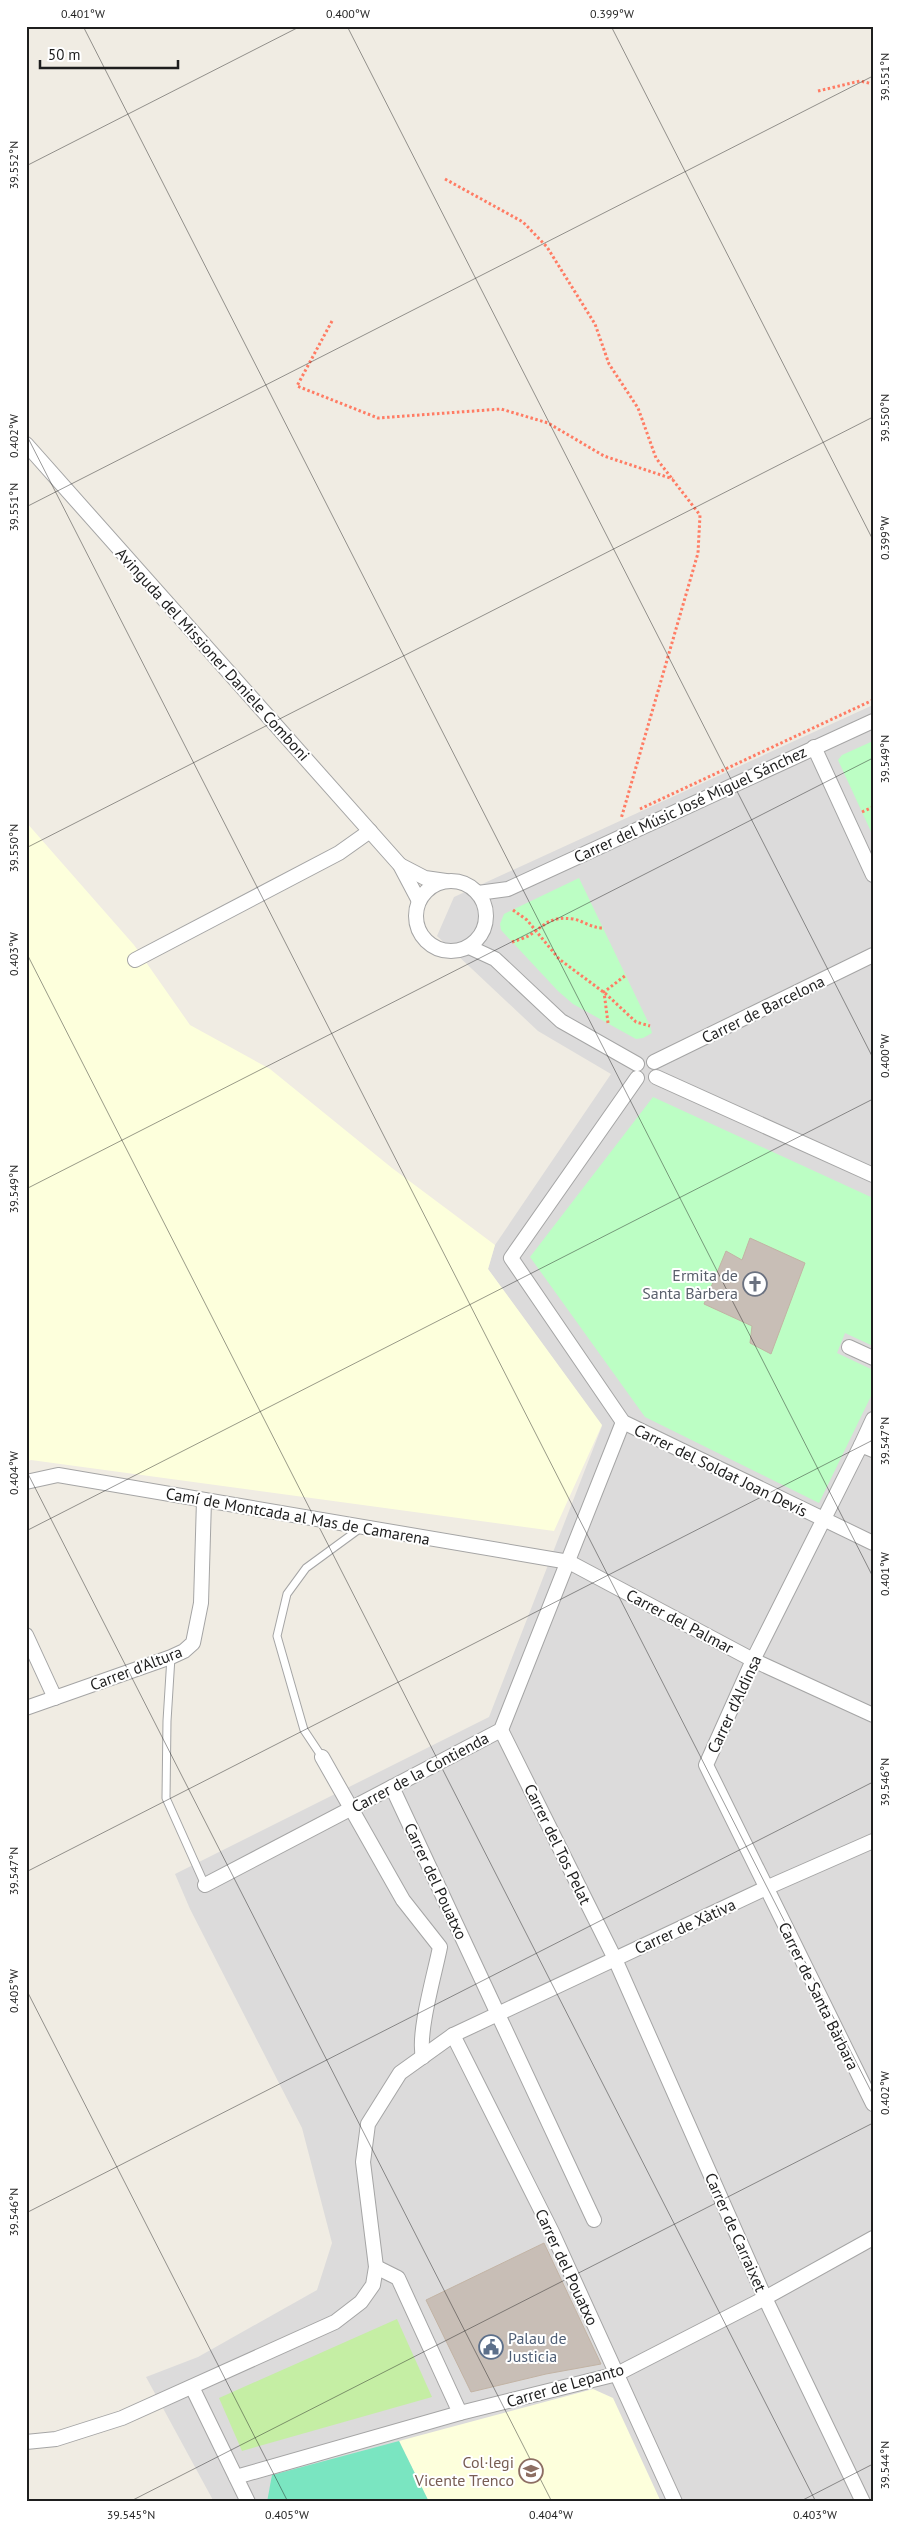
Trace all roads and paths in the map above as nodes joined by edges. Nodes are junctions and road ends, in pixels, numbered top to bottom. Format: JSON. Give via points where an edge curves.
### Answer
{"nodes":[{"id":1,"x":873,"y":84,"type":"edge"},
{"id":2,"x":818,"y":92,"type":"dead end"},
{"id":3,"x":445,"y":179,"type":"dead end"},
{"id":4,"x":332,"y":321,"type":"dead end"},
{"id":5,"x":26,"y":444,"type":"edge"},
{"id":6,"x":674,"y":480,"type":"junction"},
{"id":7,"x":873,"y":700,"type":"edge"},
{"id":8,"x":873,"y":720,"type":"edge"},
{"id":9,"x":814,"y":747,"type":"junction"},
{"id":10,"x":873,"y":807,"type":"edge"},
{"id":11,"x":862,"y":812,"type":"dead end"},
{"id":12,"x":623,"y":817,"type":"junction"},
{"id":13,"x":614,"y":821,"type":"dead end"},
{"id":14,"x":370,"y":831,"type":"junction"},
{"id":15,"x":609,"y":842,"type":"junction"},
{"id":16,"x":400,"y":865,"type":"junction"},
{"id":17,"x":873,"y":876,"type":"edge"},
{"id":18,"x":446,"y":881,"type":"junction"},
{"id":19,"x":508,"y":889,"type":"junction"},
{"id":20,"x":478,"y":893,"type":"junction"},
{"id":21,"x":419,"y":901,"type":"junction"},
{"id":22,"x":513,"y":910,"type":"dead end"},
{"id":23,"x":486,"y":912,"type":"junction"},
{"id":24,"x":603,"y":928,"type":"dead end"},
{"id":25,"x":535,"y":929,"type":"junction"},
{"id":26,"x":483,"y":931,"type":"junction"},
{"id":27,"x":512,"y":942,"type":"dead end"},
{"id":28,"x":469,"y":947,"type":"junction"},
{"id":29,"x":873,"y":955,"type":"edge"},
{"id":30,"x":495,"y":959,"type":"junction"},
{"id":31,"x":135,"y":960,"type":"dead end"},
{"id":32,"x":626,"y":974,"type":"dead end"},
{"id":33,"x":604,"y":992,"type":"junction"},
{"id":34,"x":608,"y":1023,"type":"dead end"},
{"id":35,"x":650,"y":1026,"type":"dead end"},
{"id":36,"x":654,"y":1062,"type":"junction"},
{"id":37,"x":637,"y":1071,"type":"junction"},
{"id":38,"x":656,"y":1077,"type":"junction"},
{"id":39,"x":873,"y":1175,"type":"edge"},
{"id":40,"x":849,"y":1347,"type":"dead end"},
{"id":41,"x":873,"y":1358,"type":"edge"},
{"id":42,"x":873,"y":1419,"type":"edge"},
{"id":43,"x":623,"y":1422,"type":"junction"},
{"id":44,"x":867,"y":1447,"type":"edge"},
{"id":45,"x":26,"y":1482,"type":"edge"},
{"id":46,"x":204,"y":1500,"type":"junction"},
{"id":47,"x":822,"y":1519,"type":"junction"},
{"id":48,"x":362,"y":1527,"type":"junction"},
{"id":49,"x":873,"y":1544,"type":"edge"},
{"id":50,"x":569,"y":1562,"type":"junction"},
{"id":51,"x":26,"y":1635,"type":"edge"},
{"id":52,"x":171,"y":1657,"type":"junction"},
{"id":53,"x":753,"y":1660,"type":"junction"},
{"id":54,"x":55,"y":1698,"type":"junction"},
{"id":55,"x":26,"y":1708,"type":"edge"},
{"id":56,"x":873,"y":1715,"type":"edge"},
{"id":57,"x":501,"y":1730,"type":"junction"},
{"id":58,"x":322,"y":1757,"type":"joint"},
{"id":59,"x":392,"y":1787,"type":"junction"},
{"id":60,"x":352,"y":1808,"type":"junction"},
{"id":61,"x":873,"y":1841,"type":"edge"},
{"id":62,"x":205,"y":1885,"type":"joint"},
{"id":63,"x":766,"y":1888,"type":"junction"},
{"id":64,"x":615,"y":1959,"type":"junction"},
{"id":65,"x":498,"y":2015,"type":"junction"},
{"id":66,"x":453,"y":2035,"type":"junction"},
{"id":67,"x":423,"y":2057,"type":"junction"},
{"id":68,"x":873,"y":2104,"type":"edge"},
{"id":69,"x":594,"y":2220,"type":"dead end"},
{"id":70,"x":873,"y":2238,"type":"edge"},
{"id":71,"x":376,"y":2267,"type":"junction"},
{"id":72,"x":765,"y":2298,"type":"junction"},
{"id":73,"x":618,"y":2374,"type":"junction"},
{"id":74,"x":192,"y":2386,"type":"junction"},
{"id":75,"x":460,"y":2413,"type":"junction"},
{"id":76,"x":26,"y":2442,"type":"edge"},
{"id":77,"x":236,"y":2477,"type":"junction"},
{"id":78,"x":248,"y":2502,"type":"edge"},
{"id":79,"x":675,"y":2502,"type":"edge"},
{"id":80,"x":863,"y":2502,"type":"edge"}],
"edges":[{"from":1,"to":2,"type":"path","via":[[860,81]]},
{"from":3,"to":6,"type":"path","via":[[523,222],[547,247],[595,324],[609,364],[638,408],[656,458]]},
{"from":4,"to":6,"type":"path","via":[[297,386],[378,418],[501,409],[548,423],[604,456]]},
{"from":5,"to":14,"type":"street","name":"Avinguda del Missioner Daniele Comboni"},
{"from":6,"to":12,"type":"path","via":[[700,515],[698,553],[626,795]]},
{"from":7,"to":12,"type":"path"},
{"from":8,"to":9,"type":"street","name":"Carrer del Músic José Miguel Sánchez"},
{"from":9,"to":15,"type":"street","name":"Carrer del Músic José Miguel Sánchez"},
{"from":9,"to":17,"type":"street"},
{"from":10,"to":11,"type":"path"},
{"from":12,"to":13,"type":"path"},
{"from":12,"to":15,"type":"path"},
{"from":14,"to":16,"type":"street","name":"Avinguda del Missioner Daniele Comboni"},
{"from":14,"to":31,"type":"street","via":[[339,853]]},
{"from":15,"to":19,"type":"street","name":"Carrer del Músic José Miguel Sánchez"},
{"from":16,"to":18,"type":"street","name":"Avinguda del Missioner Daniele Comboni","via":[[425,878]]},
{"from":16,"to":21,"type":"street","name":"Avinguda del Missioner Daniele Comboni"},
{"from":18,"to":20,"type":"street","via":[[458,881]]},
{"from":18,"to":21,"type":"street","via":[[430,888]]},
{"from":19,"to":20,"type":"street","name":"Carrer del Músic José Miguel Sánchez"},
{"from":19,"to":23,"type":"street","name":"Carrer del Músic José Miguel Sánchez"},
{"from":20,"to":23,"type":"street"},
{"from":21,"to":28,"type":"street","via":[[416,923],[427,942],[447,951]]},
{"from":22,"to":25,"type":"path"},
{"from":23,"to":26,"type":"street"},
{"from":24,"to":25,"type":"path","via":[[567,919],[548,922]]},
{"from":25,"to":27,"type":"path"},
{"from":25,"to":33,"type":"path","via":[[559,959]]},
{"from":26,"to":28,"type":"street"},
{"from":26,"to":30,"type":"street"},
{"from":28,"to":30,"type":"street"},
{"from":29,"to":36,"type":"street","name":"Carrer de Barcelona"},
{"from":30,"to":37,"type":"street","via":[[561,1021]]},
{"from":32,"to":33,"type":"path"},
{"from":33,"to":34,"type":"path"},
{"from":33,"to":35,"type":"path","via":[[636,1022]]},
{"from":36,"to":37,"type":"street","via":[[647,1059]]},
{"from":36,"to":38,"type":"street","via":[[658,1071]]},
{"from":37,"to":38,"type":"street","via":[[647,1082]]},
{"from":37,"to":43,"type":"street","name":"Carrer del Soldat Joan Devís","via":[[510,1258]]},
{"from":38,"to":39,"type":"street"},
{"from":40,"to":41,"type":"street"},
{"from":42,"to":44,"type":"street","name":"Carrer d'Aldinsa"},
{"from":43,"to":47,"type":"street","name":"Carrer del Soldat Joan Devís"},
{"from":43,"to":50,"type":"street","name":"Carrer de la Contienda"},
{"from":44,"to":47,"type":"street","name":"Carrer d'Aldinsa"},
{"from":45,"to":46,"type":"street","name":"Camí de Montcada al Mas de Camarena","via":[[58,1475]]},
{"from":46,"to":48,"type":"street","name":"Camí de Montcada al Mas de Camarena"},
{"from":46,"to":52,"type":"street","name":"Carrer d'Altura","via":[[199,1611],[193,1643]]},
{"from":47,"to":49,"type":"street","name":"Carrer del Soldat Joan Devís"},
{"from":47,"to":53,"type":"street","name":"Carrer d'Aldinsa"},
{"from":48,"to":50,"type":"street","name":"Camí de Montcada al Mas de Camarena"},
{"from":48,"to":58,"type":"lane","via":[[306,1568],[287,1594],[277,1636],[304,1730]]},
{"from":50,"to":53,"type":"street","name":"Carrer del Palmar"},
{"from":50,"to":57,"type":"street","name":"Carrer de la Contienda"},
{"from":51,"to":54,"type":"street"},
{"from":52,"to":54,"type":"street","name":"Carrer d'Altura"},
{"from":52,"to":62,"type":"lane","via":[[166,1798]]},
{"from":53,"to":56,"type":"street","name":"Carrer del Palmar"},
{"from":53,"to":63,"type":"street","name":"Carrer d'Aldinsa","via":[[706,1765]]},
{"from":54,"to":55,"type":"street","name":"Carrer d'Altura"},
{"from":57,"to":59,"type":"street","name":"Carrer de la Contienda"},
{"from":57,"to":64,"type":"street","name":"Carrer del Tos Pelat"},
{"from":58,"to":60,"type":"street"},
{"from":59,"to":60,"type":"street","name":"Carrer de la Contienda"},
{"from":59,"to":65,"type":"street","name":"Carrer del Pouatxo"},
{"from":60,"to":62,"type":"street","name":"Carrer de la Contienda"},
{"from":60,"to":67,"type":"street","via":[[403,1900],[440,1948],[423,2033]]},
{"from":61,"to":63,"type":"street","name":"Carrer de Xàtiva"},
{"from":63,"to":64,"type":"street","name":"Carrer de Xàtiva"},
{"from":63,"to":68,"type":"street","name":"Carrer de Santa Bàrbara"},
{"from":64,"to":65,"type":"street","name":"Carrer de Xàtiva"},
{"from":64,"to":72,"type":"street","name":"Carrer de Carraixet"},
{"from":65,"to":66,"type":"street","name":"Carrer de Xàtiva"},
{"from":65,"to":69,"type":"street","name":"Carrer del Pouatxo"},
{"from":66,"to":67,"type":"street","name":"Carrer de Xàtiva"},
{"from":66,"to":73,"type":"street","name":"Carrer del Pouatxo","via":[[552,2232]]},
{"from":67,"to":71,"type":"street","name":"Carrer de Xàtiva","via":[[400,2073],[368,2124],[363,2162]]},
{"from":70,"to":72,"type":"street","name":"Carrer de Lepanto"},
{"from":71,"to":74,"type":"street","via":[[373,2286],[361,2302],[335,2322]]},
{"from":71,"to":75,"type":"street","via":[[398,2278]]},
{"from":72,"to":73,"type":"street","name":"Carrer de Lepanto"},
{"from":72,"to":80,"type":"street","name":"Carrer de Carraixet"},
{"from":73,"to":75,"type":"street","name":"Carrer de Lepanto"},
{"from":73,"to":79,"type":"street","name":"Carrer del Pouatxo"},
{"from":74,"to":76,"type":"street","via":[[122,2418],[56,2440]]},
{"from":74,"to":77,"type":"street"},
{"from":75,"to":77,"type":"street","name":"Carrer de Lepanto"},
{"from":77,"to":78,"type":"street"}]}
